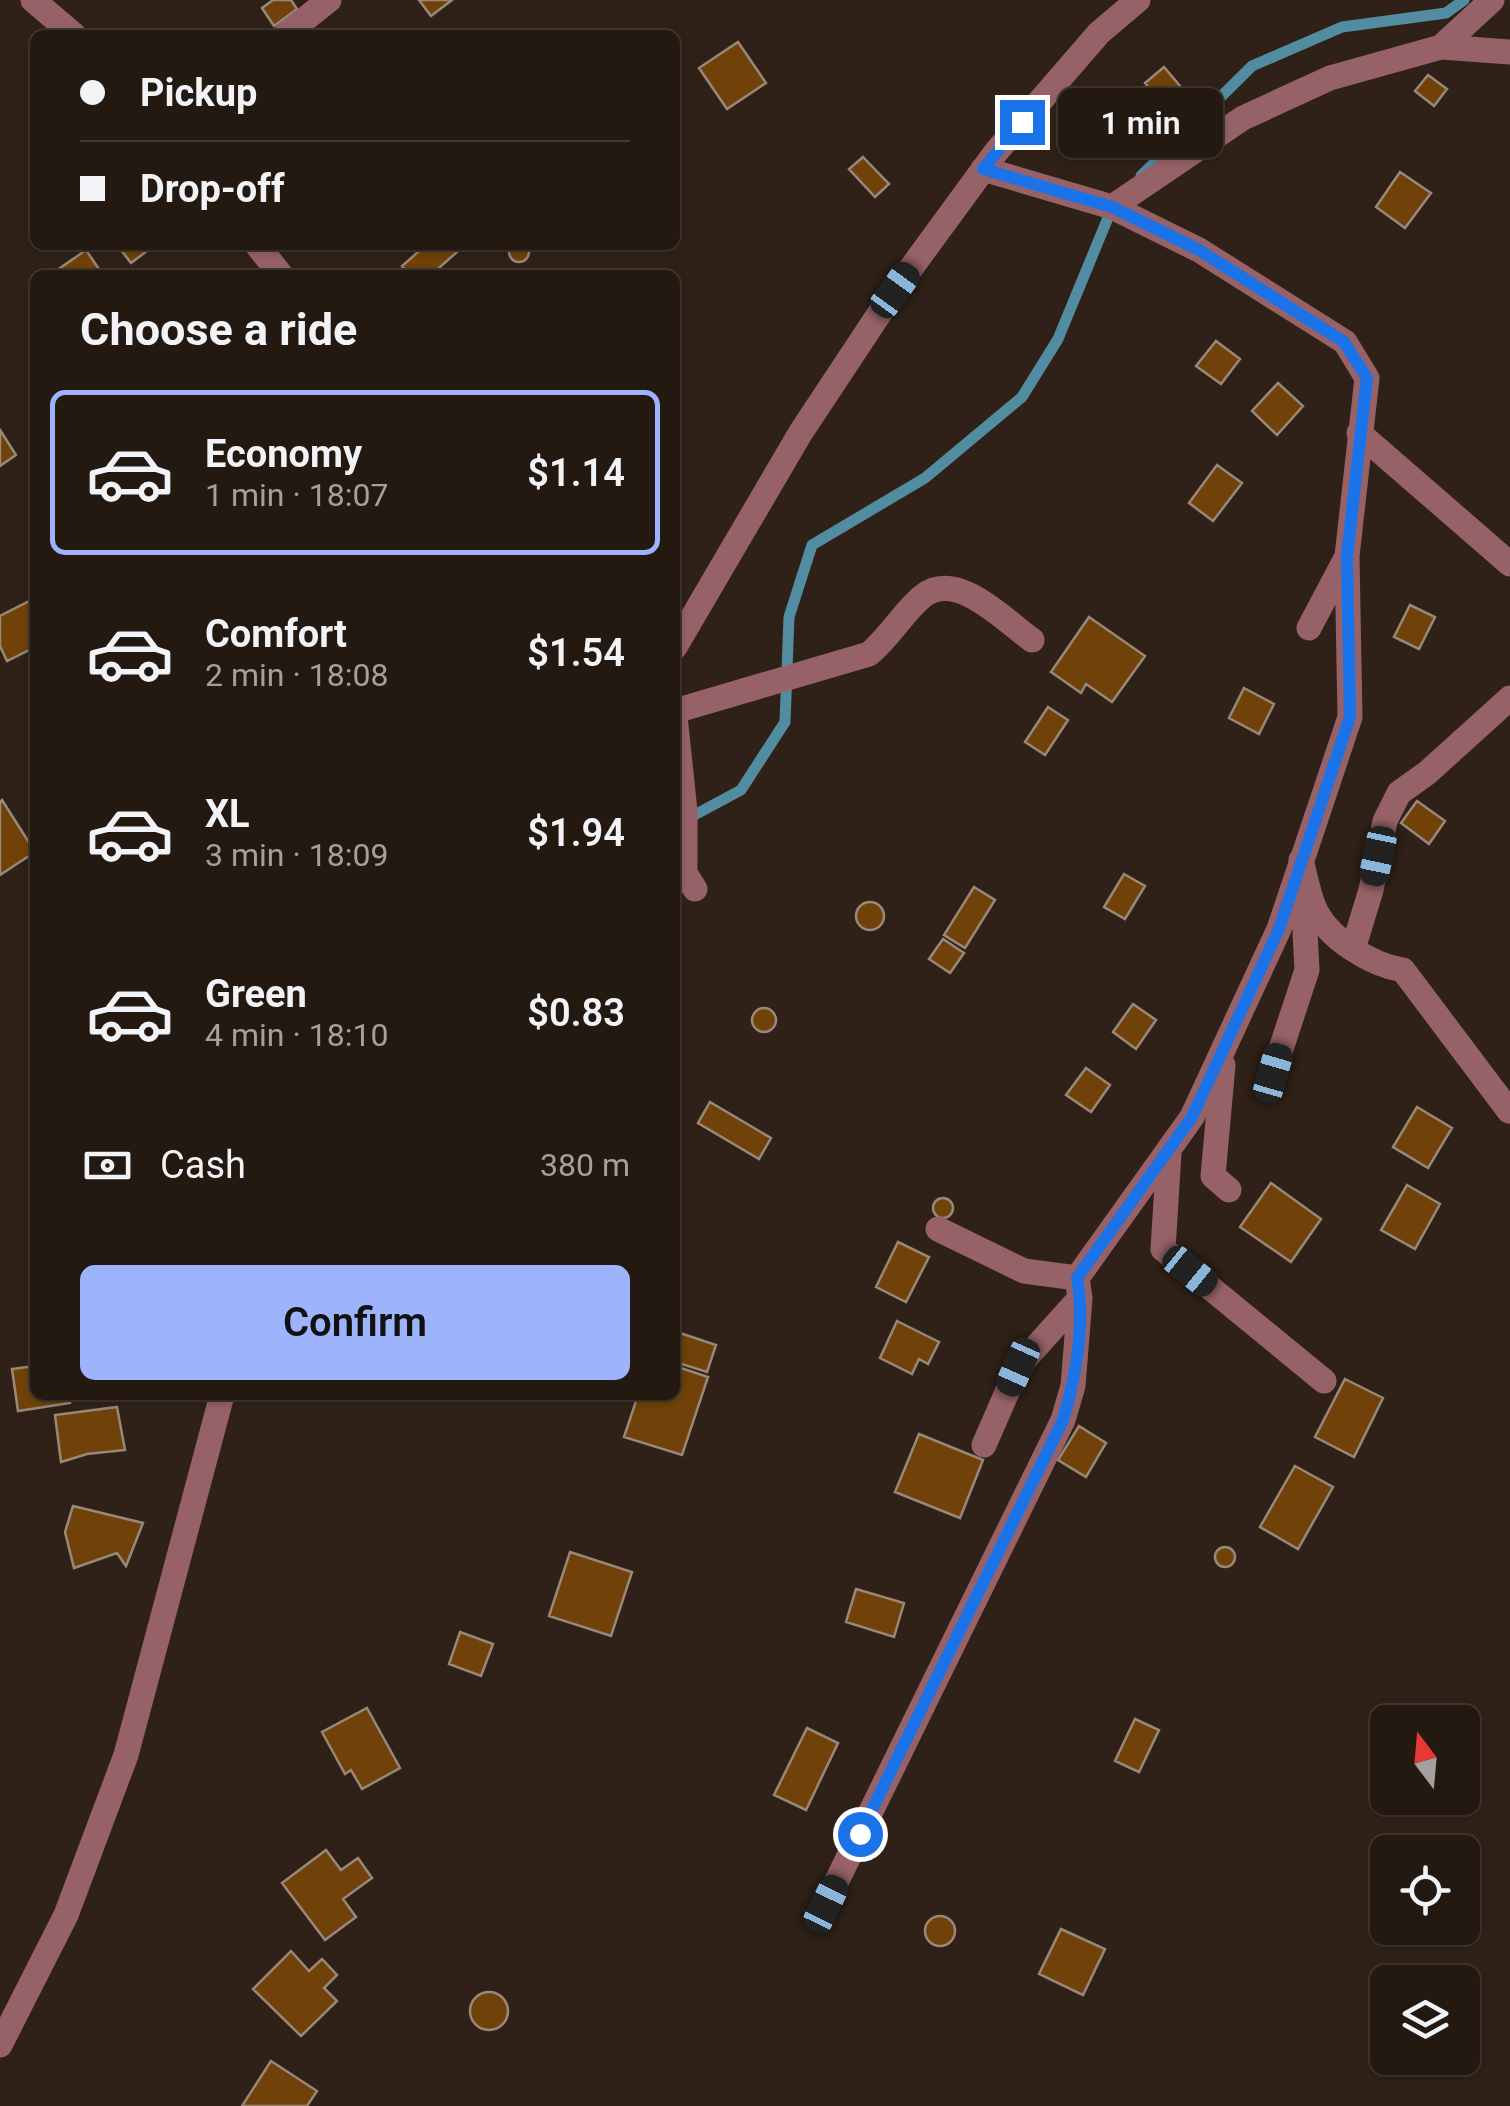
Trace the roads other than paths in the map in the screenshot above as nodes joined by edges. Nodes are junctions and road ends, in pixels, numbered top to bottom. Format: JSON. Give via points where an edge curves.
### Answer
{"nodes":[{"id":1,"x":33,"y":0,"type":"edge"},
{"id":2,"x":328,"y":0,"type":"edge"},
{"id":3,"x":1138,"y":0,"type":"edge"},
{"id":4,"x":1492,"y":0,"type":"edge"},
{"id":5,"x":68,"y":30,"type":"edge"},
{"id":6,"x":291,"y":30,"type":"edge"},
{"id":7,"x":1441,"y":48,"type":"junction"},
{"id":8,"x":1510,"y":52,"type":"edge"},
{"id":9,"x":983,"y":169,"type":"junction"},
{"id":10,"x":1112,"y":207,"type":"junction"},
{"id":11,"x":261,"y":250,"type":"edge"},
{"id":12,"x":277,"y":270,"type":"edge"},
{"id":13,"x":1359,"y":432,"type":"junction"},
{"id":14,"x":1347,"y":556,"type":"junction"},
{"id":15,"x":1510,"y":564,"type":"edge"},
{"id":16,"x":1310,"y":628,"type":"dead end"},
{"id":17,"x":680,"y":639,"type":"edge"},
{"id":18,"x":1032,"y":640,"type":"dead end"},
{"id":19,"x":1510,"y":698,"type":"edge"},
{"id":20,"x":680,"y":711,"type":"edge"},
{"id":21,"x":680,"y":767,"type":"edge"},
{"id":22,"x":1301,"y":860,"type":"junction"},
{"id":23,"x":695,"y":889,"type":"dead end"},
{"id":24,"x":1353,"y":949,"type":"junction"},
{"id":25,"x":1224,"y":1050,"type":"junction"},
{"id":26,"x":1273,"y":1073,"type":"dead end"},
{"id":27,"x":1509,"y":1111,"type":"edge"},
{"id":28,"x":1169,"y":1150,"type":"junction"},
{"id":29,"x":1229,"y":1190,"type":"dead end"},
{"id":30,"x":938,"y":1230,"type":"dead end"},
{"id":31,"x":1079,"y":1288,"type":"junction"},
{"id":32,"x":1324,"y":1381,"type":"dead end"},
{"id":33,"x":205,"y":1400,"type":"edge"},
{"id":34,"x":221,"y":1400,"type":"edge"},
{"id":35,"x":214,"y":1425,"type":"junction"},
{"id":36,"x":984,"y":1445,"type":"dead end"},
{"id":37,"x":826,"y":1904,"type":"dead end"},
{"id":38,"x":0,"y":2045,"type":"edge"}],
"edges":[{"from":1,"to":5,"type":"street"},
{"from":2,"to":6,"type":"street"},
{"from":3,"to":9,"type":"street","via":[[1099,33]]},
{"from":4,"to":7,"type":"street"},
{"from":7,"to":8,"type":"street"},
{"from":7,"to":10,"type":"street","via":[[1330,78],[1242,118]]},
{"from":9,"to":10,"type":"street"},
{"from":9,"to":17,"type":"street","via":[[800,432]]},
{"from":10,"to":13,"type":"street","via":[[1199,250],[1344,342],[1367,378]]},
{"from":11,"to":12,"type":"street"},
{"from":13,"to":14,"type":"street"},
{"from":13,"to":15,"type":"street"},
{"from":14,"to":16,"type":"street"},
{"from":14,"to":22,"type":"street","via":[[1350,717]]},
{"from":18,"to":20,"type":"street","via":[[972,596],[954,587],[937,589],[870,654]]},
{"from":19,"to":24,"type":"street","via":[[1399,793],[1385,821]]},
{"from":21,"to":23,"type":"street","via":[[685,873]]},
{"from":22,"to":24,"type":"street","via":[[1314,910]]},
{"from":22,"to":25,"type":"street","via":[[1279,929]]},
{"from":22,"to":26,"type":"street","via":[[1307,970]]},
{"from":24,"to":27,"type":"street","via":[[1403,970]]},
{"from":25,"to":28,"type":"street"},
{"from":25,"to":29,"type":"street","via":[[1213,1176]]},
{"from":28,"to":31,"type":"street"},
{"from":28,"to":32,"type":"street","via":[[1162,1249]]},
{"from":30,"to":31,"type":"street","via":[[1024,1271]]},
{"from":31,"to":36,"type":"street","via":[[1018,1367]]},
{"from":31,"to":37,"type":"street","via":[[1073,1386],[1063,1420]]},
{"from":33,"to":35,"type":"street"},
{"from":34,"to":35,"type":"street"},
{"from":35,"to":38,"type":"street","via":[[126,1755],[66,1915]]}]}
